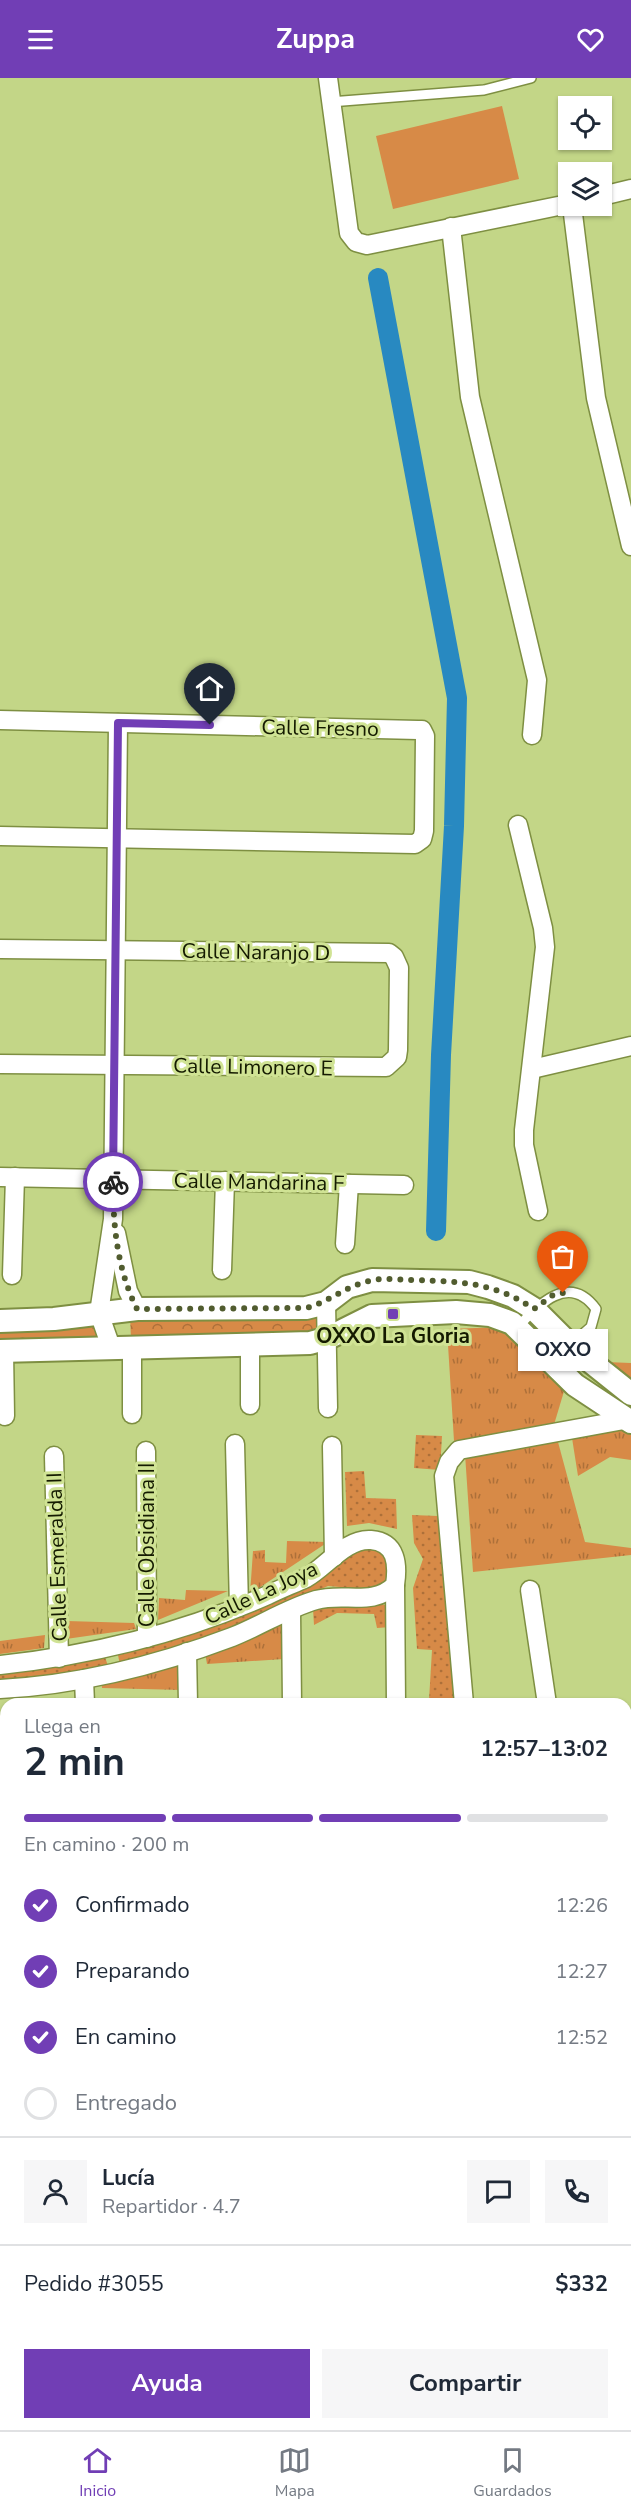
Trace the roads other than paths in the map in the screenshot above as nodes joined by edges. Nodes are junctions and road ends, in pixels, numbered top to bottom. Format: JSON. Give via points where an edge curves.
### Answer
{"nodes":[{"id":1,"x":328,"y":78,"type":"edge"},
{"id":2,"x":531,"y":78,"type":"edge"},
{"id":3,"x":330,"y":102,"type":"junction"},
{"id":4,"x":631,"y":189,"type":"edge"},
{"id":5,"x":612,"y":194,"type":"edge"},
{"id":6,"x":558,"y":207,"type":"edge"},
{"id":7,"x":571,"y":216,"type":"edge"},
{"id":8,"x":450,"y":227,"type":"junction"},
{"id":9,"x":631,"y":546,"type":"edge"},
{"id":10,"x":0,"y":720,"type":"edge"},
{"id":11,"x":118,"y":723,"type":"junction"},
{"id":12,"x":531,"y":735,"type":"dead end"},
{"id":13,"x":518,"y":825,"type":"dead end"},
{"id":14,"x":0,"y":836,"type":"edge"},
{"id":15,"x":117,"y":838,"type":"junction"},
{"id":16,"x":0,"y":949,"type":"edge"},
{"id":17,"x":116,"y":950,"type":"junction"},
{"id":18,"x":631,"y":1046,"type":"edge"},
{"id":19,"x":0,"y":1064,"type":"edge"},
{"id":20,"x":391,"y":1064,"type":"joint"},
{"id":21,"x":114,"y":1065,"type":"junction"},
{"id":22,"x":532,"y":1068,"type":"junction"},
{"id":23,"x":7,"y":1177,"type":"edge"},
{"id":24,"x":113,"y":1178,"type":"junction"},
{"id":25,"x":225,"y":1181,"type":"junction"},
{"id":26,"x":349,"y":1184,"type":"junction"},
{"id":27,"x":404,"y":1185,"type":"dead end"},
{"id":28,"x":538,"y":1211,"type":"dead end"},
{"id":29,"x":113,"y":1219,"type":"junction"},
{"id":30,"x":345,"y":1244,"type":"dead end"},
{"id":31,"x":222,"y":1270,"type":"dead end"},
{"id":32,"x":12,"y":1275,"type":"dead end"},
{"id":33,"x":326,"y":1303,"type":"junction"},
{"id":34,"x":137,"y":1309,"type":"junction"},
{"id":35,"x":534,"y":1309,"type":"junction"},
{"id":36,"x":99,"y":1313,"type":"junction"},
{"id":37,"x":0,"y":1321,"type":"edge"},
{"id":38,"x":518,"y":1328,"type":"junction"},
{"id":39,"x":328,"y":1338,"type":"junction"},
{"id":40,"x":250,"y":1346,"type":"junction"},
{"id":41,"x":571,"y":1346,"type":"junction"},
{"id":42,"x":122,"y":1350,"type":"junction"},
{"id":43,"x":2,"y":1351,"type":"edge"},
{"id":44,"x":551,"y":1361,"type":"junction"},
{"id":45,"x":631,"y":1394,"type":"edge"},
{"id":46,"x":250,"y":1405,"type":"dead end"},
{"id":47,"x":328,"y":1408,"type":"dead end"},
{"id":48,"x":132,"y":1414,"type":"dead end"},
{"id":49,"x":5,"y":1416,"type":"dead end"},
{"id":50,"x":628,"y":1421,"type":"edge"},
{"id":51,"x":235,"y":1444,"type":"dead end"},
{"id":52,"x":332,"y":1446,"type":"dead end"},
{"id":53,"x":146,"y":1451,"type":"dead end"},
{"id":54,"x":54,"y":1456,"type":"dead end"},
{"id":55,"x":334,"y":1557,"type":"junction"},
{"id":56,"x":395,"y":1585,"type":"junction"},
{"id":57,"x":530,"y":1590,"type":"dead end"},
{"id":58,"x":239,"y":1608,"type":"junction"},
{"id":59,"x":291,"y":1611,"type":"junction"},
{"id":60,"x":147,"y":1638,"type":"junction"},
{"id":61,"x":109,"y":1649,"type":"junction"},
{"id":62,"x":188,"y":1652,"type":"junction"},
{"id":63,"x":60,"y":1658,"type":"junction"},
{"id":64,"x":0,"y":1665,"type":"edge"},
{"id":65,"x":115,"y":1672,"type":"junction"},
{"id":66,"x":84,"y":1679,"type":"junction"},
{"id":67,"x":0,"y":1689,"type":"edge"},
{"id":68,"x":85,"y":1698,"type":"edge"},
{"id":69,"x":188,"y":1698,"type":"edge"},
{"id":70,"x":292,"y":1698,"type":"edge"},
{"id":71,"x":396,"y":1698,"type":"edge"},
{"id":72,"x":463,"y":1698,"type":"edge"},
{"id":73,"x":546,"y":1698,"type":"edge"}],
"edges":[{"from":1,"to":3,"type":"street"},
{"from":2,"to":3,"type":"lane","via":[[484,90]]},
{"from":3,"to":8,"type":"street","via":[[349,233],[356,242],[367,244]]},
{"from":4,"to":5,"type":"street"},
{"from":6,"to":8,"type":"street"},
{"from":7,"to":9,"type":"street","via":[[596,398]]},
{"from":8,"to":12,"type":"street","via":[[470,397],[537,680]]},
{"from":10,"to":11,"type":"street","name":"Calle Fresno"},
{"from":11,"to":15,"type":"street"},
{"from":11,"to":15,"type":"street","name":"Calle Fresno","via":[[418,730],[424,733],[424,831],[422,840],[415,844]]},
{"from":13,"to":22,"type":"street","via":[[545,947]]},
{"from":14,"to":15,"type":"street"},
{"from":15,"to":17,"type":"street"},
{"from":16,"to":17,"type":"street","name":"Calle Naranjo D"},
{"from":17,"to":20,"type":"street","name":"Calle Naranjo D","via":[[389,953],[399,968],[398,1050]]},
{"from":17,"to":21,"type":"street"},
{"from":18,"to":22,"type":"street"},
{"from":19,"to":21,"type":"street","name":"Calle Limonero E"},
{"from":20,"to":21,"type":"street","name":"Calle Limonero E","via":[[378,1068]]},
{"from":21,"to":24,"type":"street"},
{"from":22,"to":28,"type":"street","via":[[524,1145]]},
{"from":23,"to":24,"type":"street","name":"Calle Mandarina F"},
{"from":23,"to":32,"type":"street"},
{"from":24,"to":25,"type":"street","name":"Calle Mandarina F"},
{"from":24,"to":29,"type":"street"},
{"from":25,"to":26,"type":"street","name":"Calle Mandarina F"},
{"from":25,"to":31,"type":"street"},
{"from":26,"to":27,"type":"street","name":"Calle Mandarina F"},
{"from":26,"to":30,"type":"street"},
{"from":29,"to":34,"type":"street","via":[[123,1273]]},
{"from":29,"to":36,"type":"street"},
{"from":33,"to":34,"type":"street","via":[[306,1308]]},
{"from":33,"to":35,"type":"street","via":[[347,1287],[388,1279],[469,1282],[513,1296]]},
{"from":33,"to":39,"type":"street"},
{"from":34,"to":36,"type":"street"},
{"from":35,"to":38,"type":"lane"},
{"from":35,"to":41,"type":"street"},
{"from":35,"to":41,"type":"lane","via":[[553,1295],[563,1293],[590,1300],[596,1309],[591,1328]]},
{"from":36,"to":37,"type":"street"},
{"from":36,"to":42,"type":"street"},
{"from":38,"to":39,"type":"street","via":[[490,1315],[393,1314],[364,1319]]},
{"from":38,"to":44,"type":"street"},
{"from":39,"to":40,"type":"street","via":[[310,1343]]},
{"from":39,"to":47,"type":"street"},
{"from":40,"to":42,"type":"street"},
{"from":40,"to":46,"type":"street"},
{"from":41,"to":44,"type":"lane"},
{"from":41,"to":45,"type":"street"},
{"from":42,"to":43,"type":"street"},
{"from":42,"to":48,"type":"street"},
{"from":43,"to":49,"type":"street"},
{"from":44,"to":50,"type":"street","via":[[575,1385]]},
{"from":50,"to":72,"type":"street","via":[[459,1450],[449,1462],[444,1476]]},
{"from":51,"to":58,"type":"street"},
{"from":52,"to":55,"type":"street"},
{"from":53,"to":60,"type":"street","name":"Calle Obsidiana II"},
{"from":54,"to":63,"type":"street","name":"Calle Esmeralda II"},
{"from":55,"to":56,"type":"street","name":"Calle La Joya","via":[[354,1543],[371,1539],[384,1543],[395,1555]]},
{"from":55,"to":58,"type":"street","name":"Calle La Joya","via":[[307,1577]]},
{"from":56,"to":59,"type":"street","name":"Calle La Joya","via":[[371,1598],[327,1598]]},
{"from":56,"to":71,"type":"street"},
{"from":57,"to":73,"type":"street"},
{"from":58,"to":60,"type":"street","name":"Calle La Joya"},
{"from":59,"to":62,"type":"street","name":"Calle La Joya"},
{"from":59,"to":70,"type":"street"},
{"from":60,"to":61,"type":"street","name":"Calle La Joya"},
{"from":61,"to":63,"type":"street","name":"Calle La Joya"},
{"from":61,"to":65,"type":"street"},
{"from":62,"to":65,"type":"street","name":"Calle La Joya"},
{"from":62,"to":69,"type":"street"},
{"from":63,"to":64,"type":"street","name":"Calle La Joya"},
{"from":65,"to":66,"type":"street","name":"Calle La Joya"},
{"from":66,"to":67,"type":"street","name":"Calle La Joya"},
{"from":66,"to":68,"type":"street"}]}
